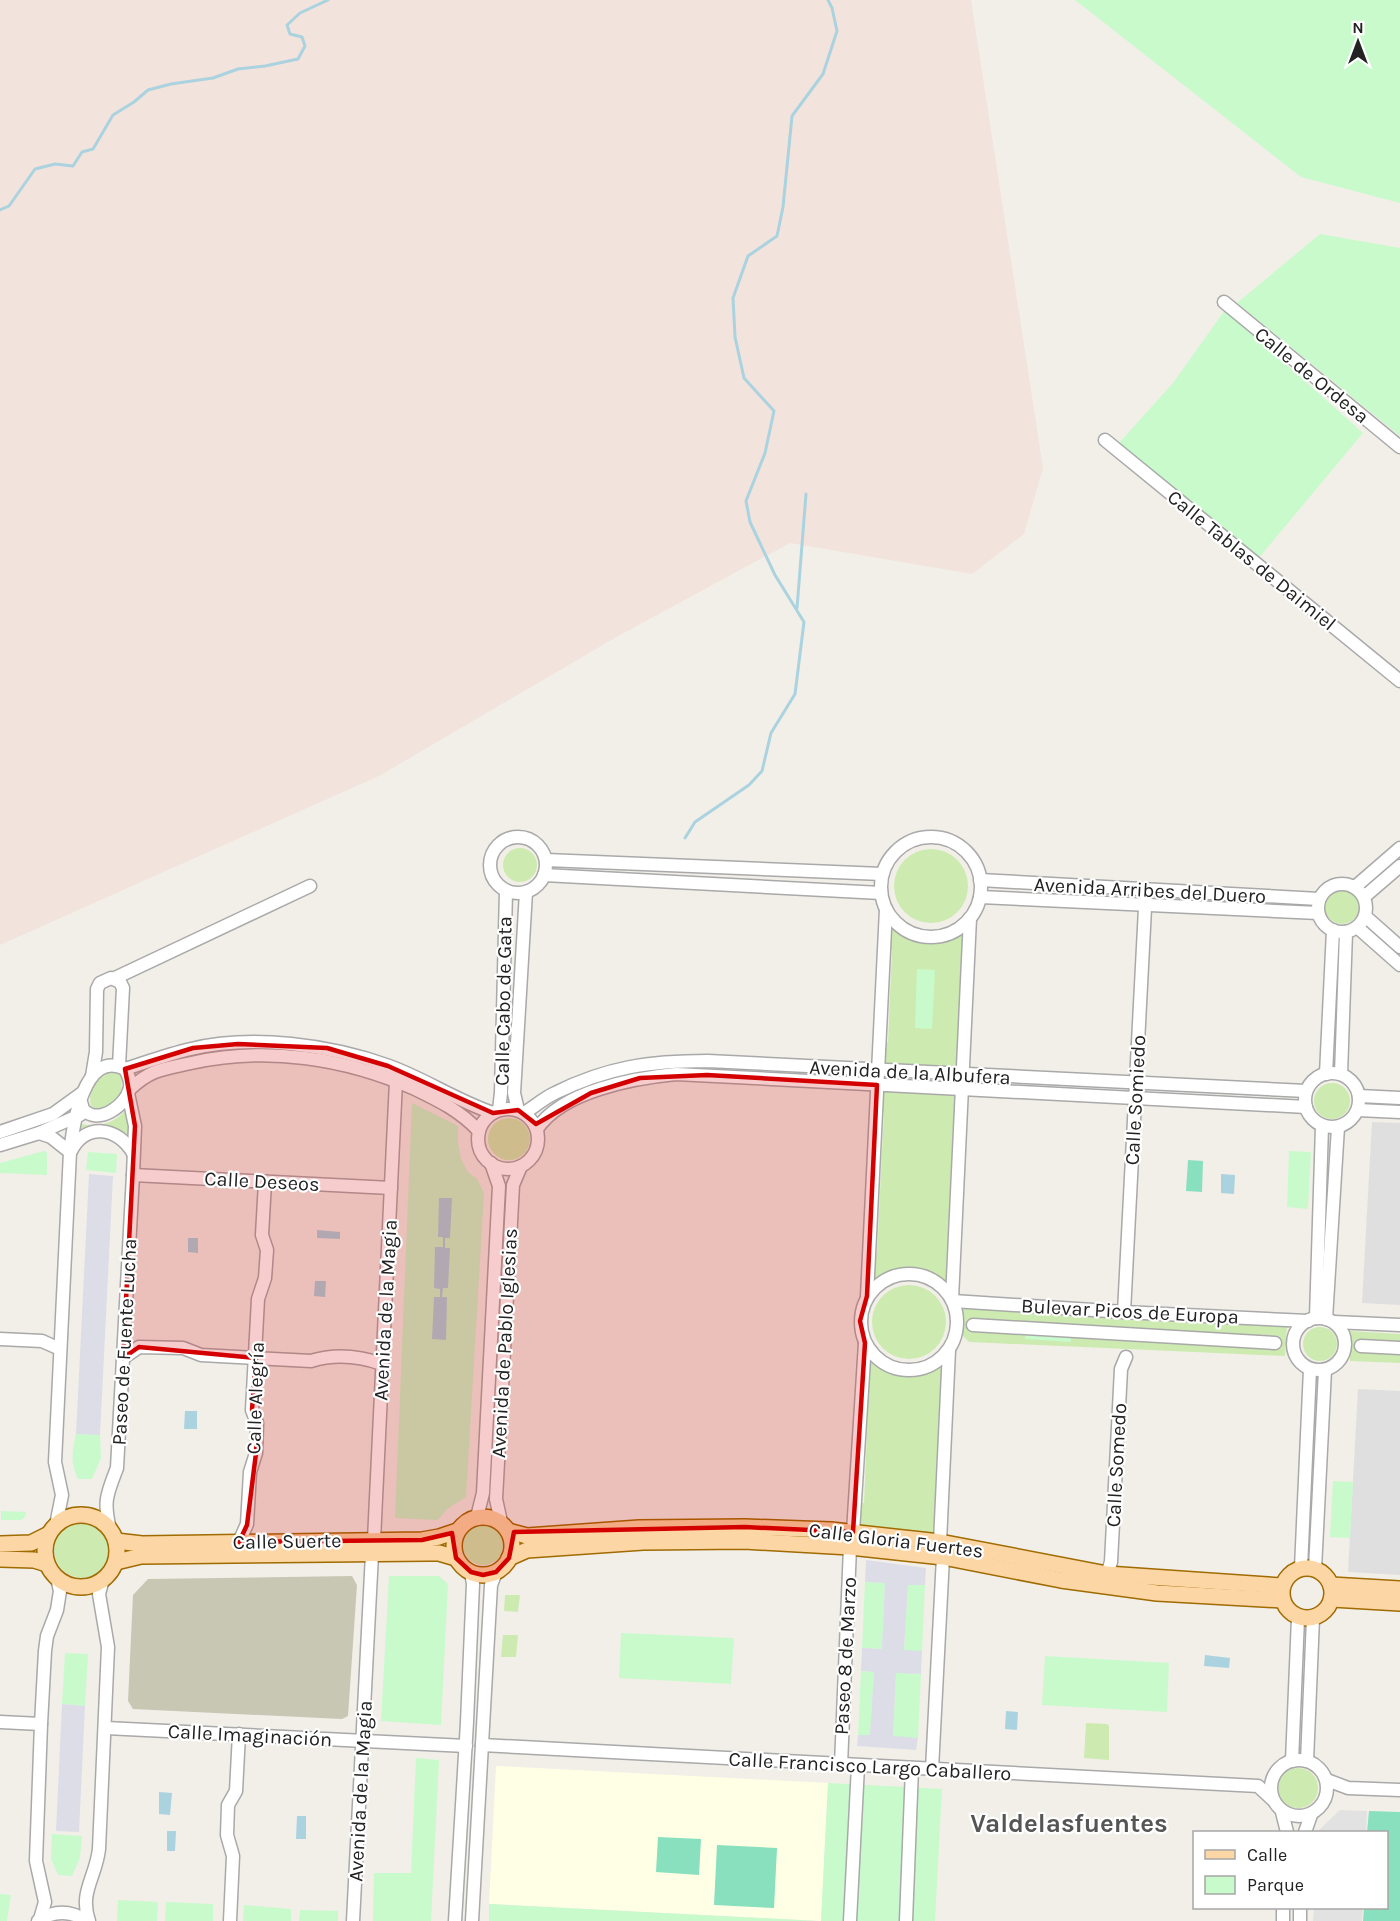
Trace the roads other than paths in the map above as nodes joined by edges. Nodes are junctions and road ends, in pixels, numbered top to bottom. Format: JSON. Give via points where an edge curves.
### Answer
{"nodes":[{"id":1,"x":1224,"y":302,"type":"dead end"},
{"id":2,"x":1105,"y":440,"type":"dead end"},
{"id":3,"x":1400,"y":447,"type":"edge"},
{"id":4,"x":1400,"y":681,"type":"edge"},
{"id":5,"x":1400,"y":848,"type":"edge"},
{"id":6,"x":546,"y":860,"type":"junction"},
{"id":7,"x":1400,"y":866,"type":"edge"},
{"id":8,"x":882,"y":874,"type":"junction"},
{"id":9,"x":544,"y":875,"type":"junction"},
{"id":10,"x":981,"y":880,"type":"junction"},
{"id":11,"x":310,"y":886,"type":"dead end"},
{"id":12,"x":1146,"y":889,"type":"junction"},
{"id":13,"x":506,"y":891,"type":"junction"},
{"id":14,"x":526,"y":892,"type":"junction"},
{"id":15,"x":1360,"y":892,"type":"junction"},
{"id":16,"x":881,"y":893,"type":"junction"},
{"id":17,"x":980,"y":897,"type":"junction"},
{"id":18,"x":1319,"y":899,"type":"junction"},
{"id":19,"x":1145,"y":904,"type":"junction"},
{"id":20,"x":886,"y":909,"type":"junction"},
{"id":21,"x":1318,"y":914,"type":"junction"},
{"id":22,"x":1365,"y":916,"type":"junction"},
{"id":23,"x":970,"y":918,"type":"junction"},
{"id":24,"x":1345,"y":930,"type":"junction"},
{"id":25,"x":1400,"y":947,"type":"edge"},
{"id":26,"x":1400,"y":966,"type":"edge"},
{"id":27,"x":115,"y":978,"type":"junction"},
{"id":28,"x":122,"y":1067,"type":"junction"},
{"id":29,"x":878,"y":1070,"type":"junction"},
{"id":30,"x":963,"y":1074,"type":"junction"},
{"id":31,"x":1326,"y":1074,"type":"junction"},
{"id":32,"x":1341,"y":1074,"type":"junction"},
{"id":33,"x":92,"y":1076,"type":"junction"},
{"id":34,"x":396,"y":1081,"type":"junction"},
{"id":35,"x":1136,"y":1083,"type":"junction"},
{"id":36,"x":877,"y":1085,"type":"junction"},
{"id":37,"x":962,"y":1089,"type":"junction"},
{"id":38,"x":129,"y":1091,"type":"junction"},
{"id":39,"x":1306,"y":1091,"type":"junction"},
{"id":40,"x":1359,"y":1096,"type":"junction"},
{"id":41,"x":1135,"y":1098,"type":"junction"},
{"id":42,"x":1400,"y":1098,"type":"edge"},
{"id":43,"x":81,"y":1106,"type":"junction"},
{"id":44,"x":1306,"y":1107,"type":"junction"},
{"id":45,"x":1358,"y":1110,"type":"junction"},
{"id":46,"x":496,"y":1112,"type":"junction"},
{"id":47,"x":521,"y":1112,"type":"junction"},
{"id":48,"x":1400,"y":1112,"type":"edge"},
{"id":49,"x":1322,"y":1126,"type":"junction"},
{"id":50,"x":1338,"y":1127,"type":"junction"},
{"id":51,"x":537,"y":1129,"type":"junction"},
{"id":52,"x":479,"y":1131,"type":"junction"},
{"id":53,"x":0,"y":1132,"type":"edge"},
{"id":54,"x":39,"y":1133,"type":"junction"},
{"id":55,"x":0,"y":1145,"type":"edge"},
{"id":56,"x":70,"y":1152,"type":"junction"},
{"id":57,"x":133,"y":1153,"type":"junction"},
{"id":58,"x":492,"y":1163,"type":"junction"},
{"id":59,"x":521,"y":1166,"type":"junction"},
{"id":60,"x":133,"y":1175,"type":"junction"},
{"id":61,"x":265,"y":1182,"type":"junction"},
{"id":62,"x":391,"y":1188,"type":"junction"},
{"id":63,"x":867,"y":1296,"type":"junction"},
{"id":64,"x":952,"y":1300,"type":"junction"},
{"id":65,"x":1124,"y":1312,"type":"junction"},
{"id":66,"x":1321,"y":1320,"type":"junction"},
{"id":67,"x":973,"y":1325,"type":"dead end"},
{"id":68,"x":1400,"y":1325,"type":"edge"},
{"id":69,"x":0,"y":1339,"type":"edge"},
{"id":70,"x":865,"y":1342,"type":"junction"},
{"id":71,"x":1275,"y":1342,"type":"dead end"},
{"id":72,"x":1361,"y":1346,"type":"dead end"},
{"id":73,"x":1400,"y":1348,"type":"edge"},
{"id":74,"x":60,"y":1349,"type":"junction"},
{"id":75,"x":949,"y":1350,"type":"junction"},
{"id":76,"x":1121,"y":1356,"type":"dead end"},
{"id":77,"x":123,"y":1358,"type":"junction"},
{"id":78,"x":256,"y":1358,"type":"junction"},
{"id":79,"x":382,"y":1365,"type":"junction"},
{"id":80,"x":1310,"y":1369,"type":"junction"},
{"id":81,"x":1325,"y":1370,"type":"junction"},
{"id":82,"x":477,"y":1517,"type":"junction"},
{"id":83,"x":505,"y":1527,"type":"junction"},
{"id":84,"x":52,"y":1529,"type":"junction"},
{"id":85,"x":457,"y":1531,"type":"junction"},
{"id":86,"x":113,"y":1535,"type":"junction"},
{"id":87,"x":852,"y":1539,"type":"junction"},
{"id":88,"x":239,"y":1542,"type":"junction"},
{"id":89,"x":0,"y":1544,"type":"edge"},
{"id":90,"x":373,"y":1547,"type":"junction"},
{"id":91,"x":941,"y":1549,"type":"junction"},
{"id":92,"x":456,"y":1558,"type":"junction"},
{"id":93,"x":509,"y":1558,"type":"junction"},
{"id":94,"x":0,"y":1559,"type":"edge"},
{"id":95,"x":116,"y":1562,"type":"junction"},
{"id":96,"x":47,"y":1564,"type":"junction"},
{"id":97,"x":1308,"y":1569,"type":"junction"},
{"id":98,"x":1112,"y":1571,"type":"junction"},
{"id":99,"x":471,"y":1572,"type":"junction"},
{"id":100,"x":496,"y":1572,"type":"junction"},
{"id":101,"x":57,"y":1578,"type":"junction"},
{"id":102,"x":103,"y":1579,"type":"junction"},
{"id":103,"x":1400,"y":1589,"type":"edge"},
{"id":104,"x":1332,"y":1592,"type":"junction"},
{"id":105,"x":1282,"y":1593,"type":"junction"},
{"id":106,"x":1400,"y":1603,"type":"edge"},
{"id":107,"x":1305,"y":1618,"type":"junction"},
{"id":108,"x":0,"y":1722,"type":"edge"},
{"id":109,"x":41,"y":1724,"type":"junction"},
{"id":110,"x":105,"y":1728,"type":"junction"},
{"id":111,"x":239,"y":1734,"type":"junction"},
{"id":112,"x":363,"y":1740,"type":"junction"},
{"id":113,"x":483,"y":1745,"type":"junction"},
{"id":114,"x":466,"y":1746,"type":"junction"},
{"id":115,"x":1292,"y":1761,"type":"junction"},
{"id":116,"x":1307,"y":1761,"type":"junction"},
{"id":117,"x":841,"y":1765,"type":"junction"},
{"id":118,"x":858,"y":1766,"type":"junction"},
{"id":119,"x":912,"y":1768,"type":"junction"},
{"id":120,"x":932,"y":1769,"type":"junction"},
{"id":121,"x":1275,"y":1773,"type":"junction"},
{"id":122,"x":1327,"y":1780,"type":"junction"},
{"id":123,"x":1258,"y":1786,"type":"junction"},
{"id":124,"x":1348,"y":1788,"type":"junction"},
{"id":125,"x":1400,"y":1790,"type":"edge"},
{"id":126,"x":1272,"y":1799,"type":"junction"},
{"id":127,"x":1325,"y":1801,"type":"junction"},
{"id":128,"x":1282,"y":1812,"type":"junction"},
{"id":129,"x":1311,"y":1815,"type":"junction"},
{"id":130,"x":1287,"y":1831,"type":"edge"},
{"id":131,"x":1306,"y":1831,"type":"edge"},
{"id":132,"x":39,"y":1920,"type":"edge"},
{"id":133,"x":88,"y":1921,"type":"edge"},
{"id":134,"x":230,"y":1921,"type":"edge"},
{"id":135,"x":353,"y":1921,"type":"edge"},
{"id":136,"x":455,"y":1921,"type":"edge"},
{"id":137,"x":472,"y":1921,"type":"edge"},
{"id":138,"x":850,"y":1921,"type":"edge"},
{"id":139,"x":906,"y":1921,"type":"edge"}],
"edges":[{"from":1,"to":3,"type":"street","name":"Calle de Ordesa"},
{"from":2,"to":4,"type":"street","name":"Calle Tablas de Daimiel"},
{"from":5,"to":15,"type":"street"},
{"from":6,"to":8,"type":"street"},
{"from":6,"to":9,"type":"street"},
{"from":6,"to":13,"type":"street","via":[[528,839],[519,837],[501,843],[494,850],[490,868],[498,885]]},
{"from":7,"to":15,"type":"street"},
{"from":8,"to":10,"type":"street","via":[[889,858],[901,846],[934,837],[965,850]]},
{"from":8,"to":16,"type":"street"},
{"from":9,"to":14,"type":"street","via":[[540,883]]},
{"from":9,"to":16,"type":"street"},
{"from":10,"to":12,"type":"street","name":"Avenida Arribes del Duero"},
{"from":10,"to":17,"type":"street"},
{"from":11,"to":27,"type":"street"},
{"from":12,"to":18,"type":"street","name":"Avenida Arribes del Duero"},
{"from":12,"to":19,"type":"street","name":"Calle Somiedo"},
{"from":13,"to":14,"type":"street"},
{"from":13,"to":46,"type":"street","name":"Calle Cabo de Gata","via":[[501,1093]]},
{"from":14,"to":47,"type":"street","name":"Calle Cabo de Gata","via":[[514,1093]]},
{"from":15,"to":18,"type":"street","via":[[1349,884],[1334,884]]},
{"from":15,"to":22,"type":"street","via":[[1366,903]]},
{"from":16,"to":20,"type":"street"},
{"from":17,"to":19,"type":"street","name":"Avenida Arribes del Duero"},
{"from":17,"to":23,"type":"street"},
{"from":18,"to":21,"type":"street"},
{"from":19,"to":21,"type":"street","name":"Avenida Arribes del Duero"},
{"from":19,"to":35,"type":"street","name":"Calle Somiedo"},
{"from":20,"to":23,"type":"street","via":[[909,932],[926,936],[957,929]]},
{"from":20,"to":29,"type":"street"},
{"from":21,"to":24,"type":"street","via":[[1326,927]]},
{"from":22,"to":24,"type":"street"},
{"from":22,"to":25,"type":"street"},
{"from":23,"to":30,"type":"street"},
{"from":24,"to":26,"type":"street"},
{"from":24,"to":31,"type":"street"},
{"from":24,"to":32,"type":"street"},
{"from":27,"to":28,"type":"street","via":[[123,988]]},
{"from":27,"to":33,"type":"street","via":[[105,979],[97,989]]},
{"from":28,"to":33,"type":"street","via":[[101,1068]]},
{"from":28,"to":38,"type":"street","via":[[130,1081]]},
{"from":28,"to":46,"type":"street","via":[[193,1048],[288,1044],[327,1048],[388,1066],[429,1082],[477,1108]]},
{"from":29,"to":30,"type":"street","name":"Avenida de la Albufera"},
{"from":29,"to":36,"type":"street"},
{"from":29,"to":47,"type":"street","name":"Avenida de la Albufera","via":[[708,1061],[639,1064],[589,1077]]},
{"from":30,"to":35,"type":"street","name":"Avenida de la Albufera"},
{"from":30,"to":37,"type":"street"},
{"from":31,"to":32,"type":"street"},
{"from":31,"to":39,"type":"street"},
{"from":32,"to":40,"type":"street","via":[[1353,1083]]},
{"from":33,"to":43,"type":"street"},
{"from":34,"to":38,"type":"street","via":[[326,1060],[251,1055],[159,1070],[145,1075]]},
{"from":34,"to":52,"type":"street","via":[[465,1116]]},
{"from":34,"to":62,"type":"street","name":"Avenida de la Magia"},
{"from":35,"to":39,"type":"street","name":"Avenida de la Albufera"},
{"from":35,"to":41,"type":"street","name":"Calle Somiedo"},
{"from":36,"to":37,"type":"street","name":"Avenida de la Albufera"},
{"from":36,"to":51,"type":"street","name":"Avenida de la Albufera","via":[[676,1074],[640,1078],[565,1105],[543,1119]]},
{"from":36,"to":63,"type":"street"},
{"from":37,"to":41,"type":"street","name":"Avenida de la Albufera"},
{"from":37,"to":64,"type":"street"},
{"from":38,"to":43,"type":"street","via":[[110,1112],[98,1115]]},
{"from":38,"to":57,"type":"street","name":"Paseo de Fuente Lucha","via":[[135,1126]]},
{"from":39,"to":44,"type":"street"},
{"from":40,"to":42,"type":"street"},
{"from":40,"to":45,"type":"street"},
{"from":41,"to":44,"type":"street","name":"Avenida de la Albufera"},
{"from":41,"to":65,"type":"street","name":"Calle Somiedo"},
{"from":43,"to":53,"type":"street"},
{"from":43,"to":54,"type":"street"},
{"from":43,"to":56,"type":"street"},
{"from":44,"to":49,"type":"street"},
{"from":45,"to":48,"type":"street"},
{"from":45,"to":50,"type":"street"},
{"from":46,"to":47,"type":"street"},
{"from":46,"to":52,"type":"street"},
{"from":47,"to":51,"type":"street"},
{"from":49,"to":50,"type":"street"},
{"from":49,"to":66,"type":"street"},
{"from":50,"to":66,"type":"street"},
{"from":51,"to":59,"type":"street","via":[[534,1154]]},
{"from":52,"to":58,"type":"street","via":[[480,1149]]},
{"from":54,"to":55,"type":"street"},
{"from":54,"to":56,"type":"street"},
{"from":56,"to":57,"type":"street","via":[[80,1139],[102,1131],[117,1135]]},
{"from":56,"to":74,"type":"street"},
{"from":57,"to":60,"type":"street","name":"Paseo de Fuente Lucha"},
{"from":58,"to":59,"type":"street","via":[[501,1168]]},
{"from":58,"to":82,"type":"street","name":"Avenida de Pablo Iglesias","via":[[499,1186],[483,1493]]},
{"from":59,"to":83,"type":"street","name":"Avenida de Pablo Iglesias","via":[[513,1185],[496,1499]]},
{"from":60,"to":61,"type":"street","name":"Calle Deseos"},
{"from":60,"to":77,"type":"street","name":"Paseo de Fuente Lucha"},
{"from":61,"to":62,"type":"street","name":"Calle Deseos"},
{"from":61,"to":78,"type":"street","name":"Calle Alegría","via":[[262,1235],[267,1250],[265,1278],[258,1299]]},
{"from":62,"to":79,"type":"street","name":"Avenida de la Magia"},
{"from":63,"to":64,"type":"street","via":[[889,1277],[918,1274],[943,1287]]},
{"from":63,"to":70,"type":"street","via":[[860,1321]]},
{"from":64,"to":65,"type":"street","name":"Bulevar Picos de Europa"},
{"from":64,"to":75,"type":"street","via":[[957,1324]]},
{"from":65,"to":66,"type":"street","name":"Bulevar Picos de Europa"},
{"from":66,"to":68,"type":"street","name":"Bulevar Picos de Europa"},
{"from":66,"to":80,"type":"street","via":[[1297,1330],[1293,1342],[1295,1354]]},
{"from":66,"to":81,"type":"street","via":[[1344,1334],[1344,1354],[1334,1367]]},
{"from":67,"to":71,"type":"street","name":"Bulevar Picos de Europa"},
{"from":69,"to":74,"type":"street","via":[[42,1341]]},
{"from":70,"to":75,"type":"street","via":[[884,1363],[906,1370],[926,1367]]},
{"from":70,"to":87,"type":"street","name":"Paseo 8 de Marzo"},
{"from":72,"to":73,"type":"street"},
{"from":74,"to":84,"type":"street","via":[[54,1462],[62,1495]]},
{"from":75,"to":91,"type":"street"},
{"from":76,"to":98,"type":"street","name":"Calle Somedo"},
{"from":77,"to":78,"type":"street","via":[[139,1347],[183,1348],[201,1355]]},
{"from":77,"to":86,"type":"street","name":"Paseo de Fuente Lucha","via":[[117,1468],[106,1498]]},
{"from":78,"to":79,"type":"street","via":[[365,1358]]},
{"from":78,"to":88,"type":"street","name":"Calle Alegría","via":[[252,1410],[257,1423],[256,1454],[250,1472],[248,1524]]},
{"from":79,"to":90,"type":"street","name":"Avenida de la Magia"},
{"from":80,"to":81,"type":"street"},
{"from":80,"to":97,"type":"street"},
{"from":81,"to":97,"type":"street"},
{"from":82,"to":83,"type":"main road","via":[[486,1516]]},
{"from":82,"to":85,"type":"main road","via":[[466,1521]]},
{"from":83,"to":87,"type":"main road","name":"Calle Gloria Fuertes","via":[[527,1536],[639,1528],[766,1527]]},
{"from":83,"to":93,"type":"main road","via":[[512,1544]]},
{"from":84,"to":86,"type":"main road","via":[[69,1517],[84,1515],[99,1519]]},
{"from":84,"to":89,"type":"main road","via":[[31,1543]]},
{"from":84,"to":96,"type":"main road","via":[[45,1551]]},
{"from":85,"to":90,"type":"main road","name":"Calle Suerte"},
{"from":85,"to":92,"type":"main road"},
{"from":86,"to":88,"type":"main road","name":"Calle Suerte","via":[[142,1544]]},
{"from":86,"to":95,"type":"main road","via":[[118,1552]]},
{"from":87,"to":91,"type":"main road","name":"Calle Gloria Fuertes"},
{"from":87,"to":93,"type":"main road","name":"Calle Gloria Fuertes","via":[[643,1542],[527,1550]]},
{"from":87,"to":117,"type":"street","name":"Paseo 8 de Marzo"},
{"from":88,"to":90,"type":"main road","name":"Calle Suerte"},
{"from":90,"to":92,"type":"main road","name":"Calle Suerte"},
{"from":90,"to":95,"type":"main road","name":"Calle Suerte","via":[[141,1556]]},
{"from":90,"to":112,"type":"street","name":"Avenida de la Magia"},
{"from":91,"to":98,"type":"main road","name":"Calle Gloria Fuertes"},
{"from":91,"to":105,"type":"main road","name":"Calle Gloria Fuertes","via":[[1061,1580],[1145,1592]]},
{"from":91,"to":120,"type":"street"},
{"from":92,"to":99,"type":"main road"},
{"from":93,"to":100,"type":"main road"},
{"from":94,"to":96,"type":"main road"},
{"from":95,"to":102,"type":"main road"},
{"from":96,"to":101,"type":"main road"},
{"from":97,"to":104,"type":"main road","via":[[1326,1576]]},
{"from":97,"to":105,"type":"main road","via":[[1288,1576]]},
{"from":98,"to":105,"type":"main road","name":"Calle Gloria Fuertes"},
{"from":99,"to":100,"type":"main road"},
{"from":99,"to":114,"type":"street"},
{"from":100,"to":113,"type":"street","via":[[491,1585]]},
{"from":101,"to":102,"type":"main road","via":[[72,1586],[88,1586]]},
{"from":101,"to":109,"type":"street","via":[[60,1592],[47,1636]]},
{"from":102,"to":110,"type":"street","via":[[99,1594],[108,1647]]},
{"from":103,"to":104,"type":"main road"},
{"from":104,"to":106,"type":"main road"},
{"from":104,"to":107,"type":"main road","via":[[1324,1613]]},
{"from":105,"to":107,"type":"main road"},
{"from":107,"to":115,"type":"street"},
{"from":107,"to":116,"type":"street"},
{"from":108,"to":109,"type":"street"},
{"from":109,"to":132,"type":"street","via":[[36,1861],[45,1902]]},
{"from":110,"to":111,"type":"street","name":"Calle Imaginación"},
{"from":110,"to":133,"type":"street","via":[[98,1864],[84,1908]]},
{"from":111,"to":112,"type":"street","name":"Calle Imaginación"},
{"from":111,"to":134,"type":"street","via":[[236,1791],[228,1805],[226,1835],[233,1856]]},
{"from":112,"to":114,"type":"street","name":"Calle Imaginación"},
{"from":112,"to":135,"type":"street","name":"Avenida de la Magia"},
{"from":113,"to":117,"type":"street","name":"Calle Francisco Largo Caballero"},
{"from":113,"to":137,"type":"street"},
{"from":114,"to":136,"type":"street"},
{"from":115,"to":116,"type":"street"},
{"from":115,"to":121,"type":"street"},
{"from":116,"to":122,"type":"street","via":[[1318,1767]]},
{"from":117,"to":118,"type":"street","name":"Calle Francisco Largo Caballero"},
{"from":118,"to":119,"type":"street","name":"Calle Francisco Largo Caballero"},
{"from":118,"to":138,"type":"street"},
{"from":119,"to":120,"type":"street","name":"Calle Francisco Largo Caballero"},
{"from":119,"to":139,"type":"street"},
{"from":120,"to":123,"type":"street","name":"Calle Francisco Largo Caballero"},
{"from":121,"to":123,"type":"street"},
{"from":121,"to":126,"type":"street"},
{"from":122,"to":124,"type":"street"},
{"from":122,"to":127,"type":"street"},
{"from":123,"to":126,"type":"street"},
{"from":124,"to":125,"type":"street"},
{"from":124,"to":127,"type":"street"},
{"from":126,"to":128,"type":"street"},
{"from":127,"to":129,"type":"street"},
{"from":128,"to":129,"type":"street","via":[[1296,1817]]},
{"from":128,"to":130,"type":"street"},
{"from":129,"to":131,"type":"street"},
{"from":132,"to":133,"type":"street","via":[[64,1912]]}]}
